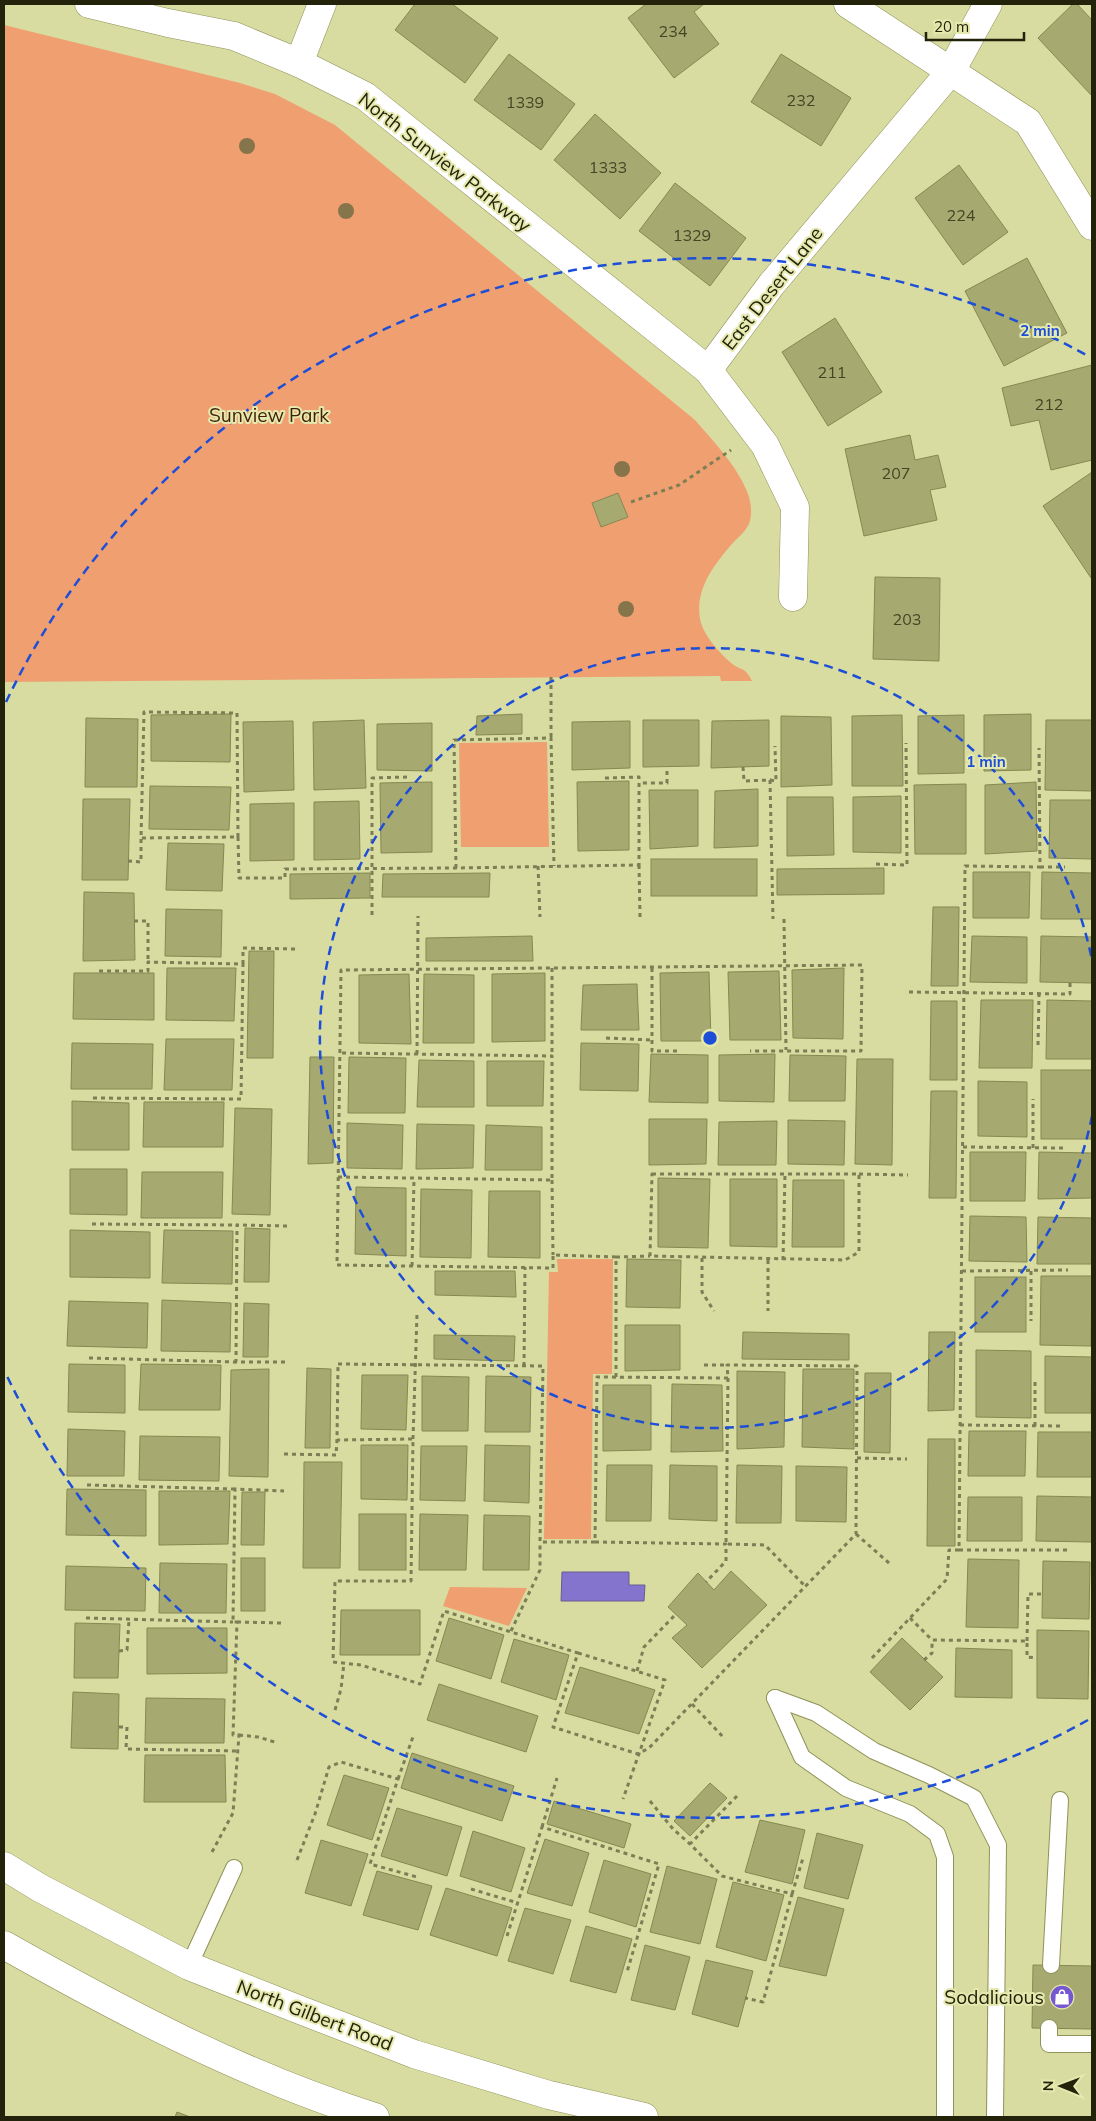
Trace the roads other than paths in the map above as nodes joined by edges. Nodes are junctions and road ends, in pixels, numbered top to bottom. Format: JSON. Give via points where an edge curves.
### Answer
{"nodes":[{"id":1,"x":89,"y":4,"type":"edge"},
{"id":2,"x":322,"y":4,"type":"edge"},
{"id":3,"x":848,"y":4,"type":"edge"},
{"id":4,"x":988,"y":4,"type":"edge"},
{"id":5,"x":299,"y":63,"type":"junction"},
{"id":6,"x":951,"y":71,"type":"junction"},
{"id":7,"x":1092,"y":226,"type":"edge"},
{"id":8,"x":708,"y":370,"type":"junction"},
{"id":9,"x":793,"y":597,"type":"dead end"},
{"id":10,"x":1060,"y":1800,"type":"dead end"},
{"id":11,"x":4,"y":1866,"type":"edge"},
{"id":12,"x":234,"y":1868,"type":"dead end"},
{"id":13,"x":4,"y":1945,"type":"edge"},
{"id":14,"x":1051,"y":1965,"type":"dead end"},
{"id":15,"x":190,"y":1966,"type":"junction"},
{"id":16,"x":1049,"y":2028,"type":"dead end"},
{"id":17,"x":1092,"y":2044,"type":"edge"},
{"id":18,"x":375,"y":2117,"type":"edge"},
{"id":19,"x":644,"y":2117,"type":"edge"},
{"id":20,"x":945,"y":2117,"type":"edge"},
{"id":21,"x":995,"y":2117,"type":"edge"}],
"edges":[{"from":1,"to":5,"type":"street","name":"North Sunview Parkway","via":[[234,36]]},
{"from":2,"to":5,"type":"street"},
{"from":3,"to":6,"type":"street"},
{"from":4,"to":6,"type":"street","name":"East Desert Lane"},
{"from":5,"to":8,"type":"street","name":"North Sunview Parkway","via":[[365,96]]},
{"from":6,"to":7,"type":"street","via":[[1028,122]]},
{"from":6,"to":8,"type":"street","name":"East Desert Lane","via":[[771,285]]},
{"from":8,"to":9,"type":"street","via":[[765,445],[795,508]]},
{"from":10,"to":14,"type":"lane"},
{"from":11,"to":15,"type":"street","name":"North Gilbert Road"},
{"from":12,"to":15,"type":"lane"},
{"from":13,"to":18,"type":"street","via":[[135,2017],[235,2065]]},
{"from":15,"to":19,"type":"street","name":"North Gilbert Road","via":[[414,2054],[549,2095]]},
{"from":16,"to":17,"type":"lane","via":[[1049,2044]]},
{"from":20,"to":21,"type":"lane","via":[[945,1857],[937,1834],[910,1814],[846,1788],[802,1757],[775,1698],[816,1713],[874,1751],[929,1774],[974,1798],[998,1845]]}]}
